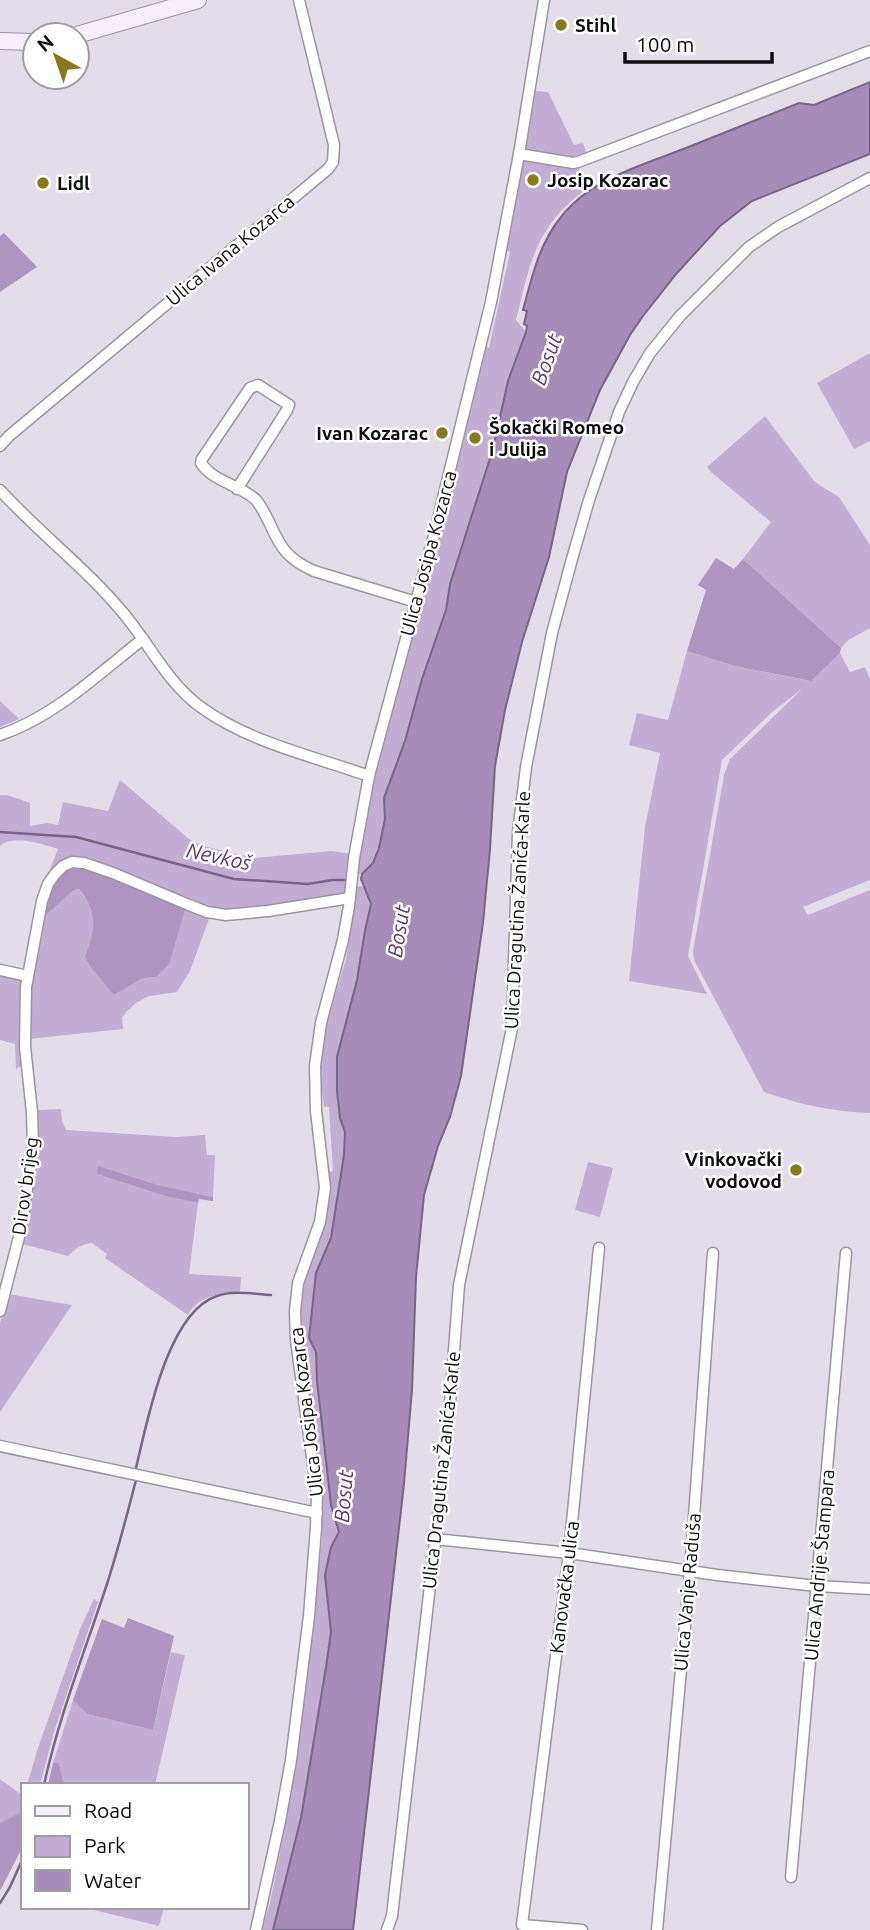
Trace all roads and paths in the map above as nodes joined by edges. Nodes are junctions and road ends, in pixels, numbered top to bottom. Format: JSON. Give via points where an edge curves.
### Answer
{"nodes":[{"id":1,"x":198,"y":0,"type":"edge"},
{"id":2,"x":299,"y":0,"type":"edge"},
{"id":3,"x":552,"y":0,"type":"edge"},
{"id":4,"x":543,"y":4,"type":"edge"},
{"id":5,"x":91,"y":31,"type":"edge"},
{"id":6,"x":0,"y":41,"type":"edge"},
{"id":7,"x":21,"y":42,"type":"edge"},
{"id":8,"x":870,"y":51,"type":"edge"},
{"id":9,"x":519,"y":154,"type":"junction"},
{"id":10,"x":870,"y":178,"type":"edge"},
{"id":11,"x":0,"y":446,"type":"edge"},
{"id":12,"x":237,"y":489,"type":"junction"},
{"id":13,"x":0,"y":490,"type":"edge"},
{"id":14,"x":416,"y":602,"type":"junction"},
{"id":15,"x":143,"y":639,"type":"junction"},
{"id":16,"x":0,"y":735,"type":"edge"},
{"id":17,"x":369,"y":776,"type":"junction"},
{"id":18,"x":350,"y":894,"type":"junction"},
{"id":19,"x":0,"y":970,"type":"edge"},
{"id":20,"x":28,"y":976,"type":"junction"},
{"id":21,"x":599,"y":1248,"type":"dead end"},
{"id":22,"x":713,"y":1253,"type":"dead end"},
{"id":23,"x":846,"y":1253,"type":"dead end"},
{"id":24,"x":0,"y":1311,"type":"edge"},
{"id":25,"x":0,"y":1447,"type":"edge"},
{"id":26,"x":317,"y":1513,"type":"junction"},
{"id":27,"x":435,"y":1539,"type":"junction"},
{"id":28,"x":569,"y":1553,"type":"junction"},
{"id":29,"x":690,"y":1572,"type":"junction"},
{"id":30,"x":817,"y":1586,"type":"junction"},
{"id":31,"x":870,"y":1589,"type":"edge"},
{"id":32,"x":791,"y":1877,"type":"dead end"},
{"id":33,"x":256,"y":1930,"type":"edge"},
{"id":34,"x":387,"y":1930,"type":"edge"},
{"id":35,"x":582,"y":1930,"type":"edge"},
{"id":36,"x":657,"y":1930,"type":"edge"}],
"edges":[{"from":1,"to":5,"type":"main road"},
{"from":2,"to":11,"type":"street","name":"Ulica Ivana Kozarca","via":[[334,145],[333,162]]},
{"from":3,"to":4,"type":"street"},
{"from":4,"to":9,"type":"street","name":"Ulica Josipa Kozarca"},
{"from":6,"to":7,"type":"main road"},
{"from":8,"to":9,"type":"street","via":[[578,162]]},
{"from":9,"to":14,"type":"street","name":"Ulica Josipa Kozarca","via":[[491,302]]},
{"from":10,"to":27,"type":"street","name":"Ulica Dragutina Žanića-Karle","via":[[749,247],[680,316],[632,382],[589,500],[552,633],[526,767],[518,833],[512,1028],[459,1285]]},
{"from":12,"to":12,"type":"street","via":[[201,463],[250,387],[258,385],[289,405]]},
{"from":12,"to":14,"type":"street","via":[[264,510],[278,541],[299,564]]},
{"from":13,"to":15,"type":"street","via":[[106,594]]},
{"from":14,"to":17,"type":"street","name":"Ulica Josipa Kozarca"},
{"from":15,"to":16,"type":"street","via":[[38,719]]},
{"from":15,"to":17,"type":"street","via":[[182,690],[202,708],[248,734]]},
{"from":17,"to":18,"type":"street","name":"Ulica Josipa Kozarca"},
{"from":18,"to":20,"type":"street","name":"Dirov brijeg","via":[[226,915],[72,862],[48,884]]},
{"from":18,"to":26,"type":"street","name":"Ulica Josipa Kozarca","via":[[315,1066],[324,1188],[320,1222],[298,1283],[295,1311]]},
{"from":19,"to":20,"type":"street"},
{"from":20,"to":24,"type":"street","name":"Dirov brijeg","via":[[24,1021],[33,1147],[26,1203]]},
{"from":21,"to":28,"type":"street","name":"Kanovačka ulica"},
{"from":22,"to":29,"type":"street","name":"Ulica Vanje Raduša"},
{"from":23,"to":30,"type":"street","name":"Ulica Andrije Štampara"},
{"from":25,"to":26,"type":"street"},
{"from":26,"to":33,"type":"street","name":"Ulica Josipa Kozarca","via":[[291,1760]]},
{"from":27,"to":28,"type":"street"},
{"from":27,"to":34,"type":"street","name":"Ulica Dragutina Žanića-Karle"},
{"from":28,"to":29,"type":"street"},
{"from":28,"to":35,"type":"street","name":"Kanovačka ulica","via":[[522,1925]]},
{"from":29,"to":30,"type":"street"},
{"from":29,"to":36,"type":"street","name":"Ulica Vanje Raduša"},
{"from":30,"to":31,"type":"street"},
{"from":30,"to":32,"type":"street","name":"Ulica Andrije Štampara"}]}
